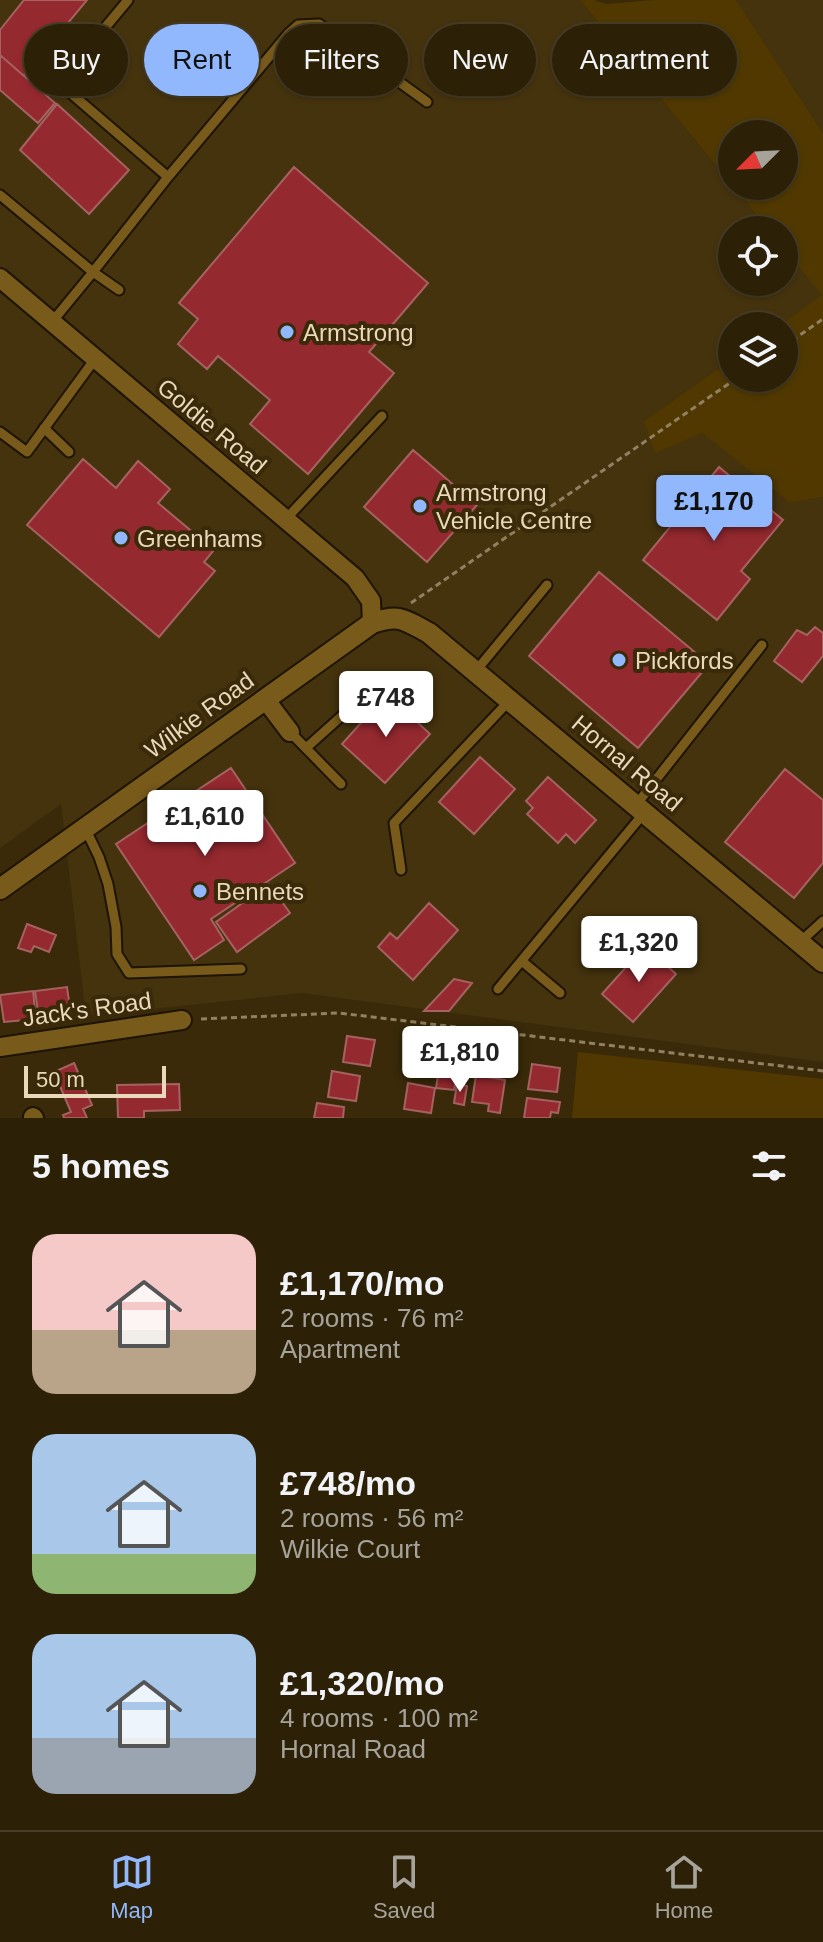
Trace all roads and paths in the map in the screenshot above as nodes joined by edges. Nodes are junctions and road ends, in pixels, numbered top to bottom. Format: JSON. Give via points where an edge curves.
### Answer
{"nodes":[{"id":1,"x":128,"y":0,"type":"edge"},
{"id":2,"x":427,"y":102,"type":"dead end"},
{"id":3,"x":168,"y":177,"type":"junction"},
{"id":4,"x":0,"y":195,"type":"edge"},
{"id":5,"x":93,"y":272,"type":"junction"},
{"id":6,"x":0,"y":278,"type":"edge"},
{"id":7,"x":119,"y":290,"type":"dead end"},
{"id":8,"x":823,"y":319,"type":"edge"},
{"id":9,"x":52,"y":322,"type":"junction"},
{"id":10,"x":798,"y":336,"type":"edge"},
{"id":11,"x":95,"y":359,"type":"junction"},
{"id":12,"x":718,"y":391,"type":"edge"},
{"id":13,"x":382,"y":416,"type":"dead end"},
{"id":14,"x":44,"y":428,"type":"junction"},
{"id":15,"x":0,"y":432,"type":"edge"},
{"id":16,"x":69,"y":452,"type":"dead end"},
{"id":17,"x":286,"y":519,"type":"junction"},
{"id":18,"x":547,"y":585,"type":"dead end"},
{"id":19,"x":381,"y":620,"type":"junction"},
{"id":20,"x":762,"y":645,"type":"dead end"},
{"id":21,"x":475,"y":672,"type":"junction"},
{"id":22,"x":365,"y":695,"type":"dead end"},
{"id":23,"x":265,"y":699,"type":"junction"},
{"id":24,"x":510,"y":700,"type":"junction"},
{"id":25,"x":290,"y":732,"type":"joint"},
{"id":26,"x":306,"y":748,"type":"junction"},
{"id":27,"x":341,"y":784,"type":"dead end"},
{"id":28,"x":641,"y":808,"type":"junction"},
{"id":29,"x":85,"y":828,"type":"junction"},
{"id":30,"x":401,"y":870,"type":"dead end"},
{"id":31,"x":0,"y":889,"type":"edge"},
{"id":32,"x":823,"y":921,"type":"edge"},
{"id":33,"x":800,"y":942,"type":"junction"},
{"id":34,"x":523,"y":962,"type":"junction"},
{"id":35,"x":823,"y":962,"type":"edge"},
{"id":36,"x":241,"y":969,"type":"dead end"},
{"id":37,"x":498,"y":989,"type":"dead end"},
{"id":38,"x":560,"y":993,"type":"dead end"},
{"id":39,"x":182,"y":1020,"type":"joint"},
{"id":40,"x":0,"y":1047,"type":"edge"},
{"id":41,"x":823,"y":1071,"type":"edge"}],
"edges":[{"from":1,"to":3,"type":"lane","via":[[59,83]]},
{"from":2,"to":3,"type":"lane","via":[[319,24],[298,25]]},
{"from":3,"to":5,"type":"lane"},
{"from":4,"to":5,"type":"lane"},
{"from":5,"to":7,"type":"lane"},
{"from":5,"to":9,"type":"lane"},
{"from":6,"to":9,"type":"street","name":"Goldie Road"},
{"from":8,"to":10,"type":"path"},
{"from":9,"to":11,"type":"street","name":"Goldie Road"},
{"from":11,"to":14,"type":"lane"},
{"from":11,"to":17,"type":"street","name":"Goldie Road"},
{"from":12,"to":19,"type":"path"},
{"from":13,"to":17,"type":"lane"},
{"from":14,"to":15,"type":"lane","via":[[27,452]]},
{"from":14,"to":16,"type":"lane"},
{"from":17,"to":19,"type":"street","name":"Goldie Road","via":[[355,578]]},
{"from":18,"to":21,"type":"lane"},
{"from":19,"to":21,"type":"street","name":"Hornal Road","via":[[409,622],[429,633]]},
{"from":19,"to":23,"type":"street","name":"Wilkie Road"},
{"from":20,"to":28,"type":"lane"},
{"from":21,"to":24,"type":"street","name":"Hornal Road"},
{"from":22,"to":26,"type":"lane"},
{"from":23,"to":25,"type":"street"},
{"from":23,"to":29,"type":"street","name":"Wilkie Road"},
{"from":24,"to":28,"type":"street","name":"Hornal Road"},
{"from":24,"to":30,"type":"lane","via":[[394,823]]},
{"from":25,"to":26,"type":"lane"},
{"from":26,"to":27,"type":"lane"},
{"from":28,"to":33,"type":"street","name":"Hornal Road"},
{"from":28,"to":34,"type":"lane"},
{"from":29,"to":31,"type":"street","name":"Wilkie Road"},
{"from":29,"to":36,"type":"lane","via":[[108,884],[117,954],[129,973]]},
{"from":32,"to":33,"type":"lane"},
{"from":33,"to":35,"type":"street","name":"Hornal Road"},
{"from":34,"to":37,"type":"lane"},
{"from":34,"to":38,"type":"lane"},
{"from":39,"to":40,"type":"street","name":"Jack's Road"},
{"from":39,"to":41,"type":"path","via":[[339,1013]]}]}
